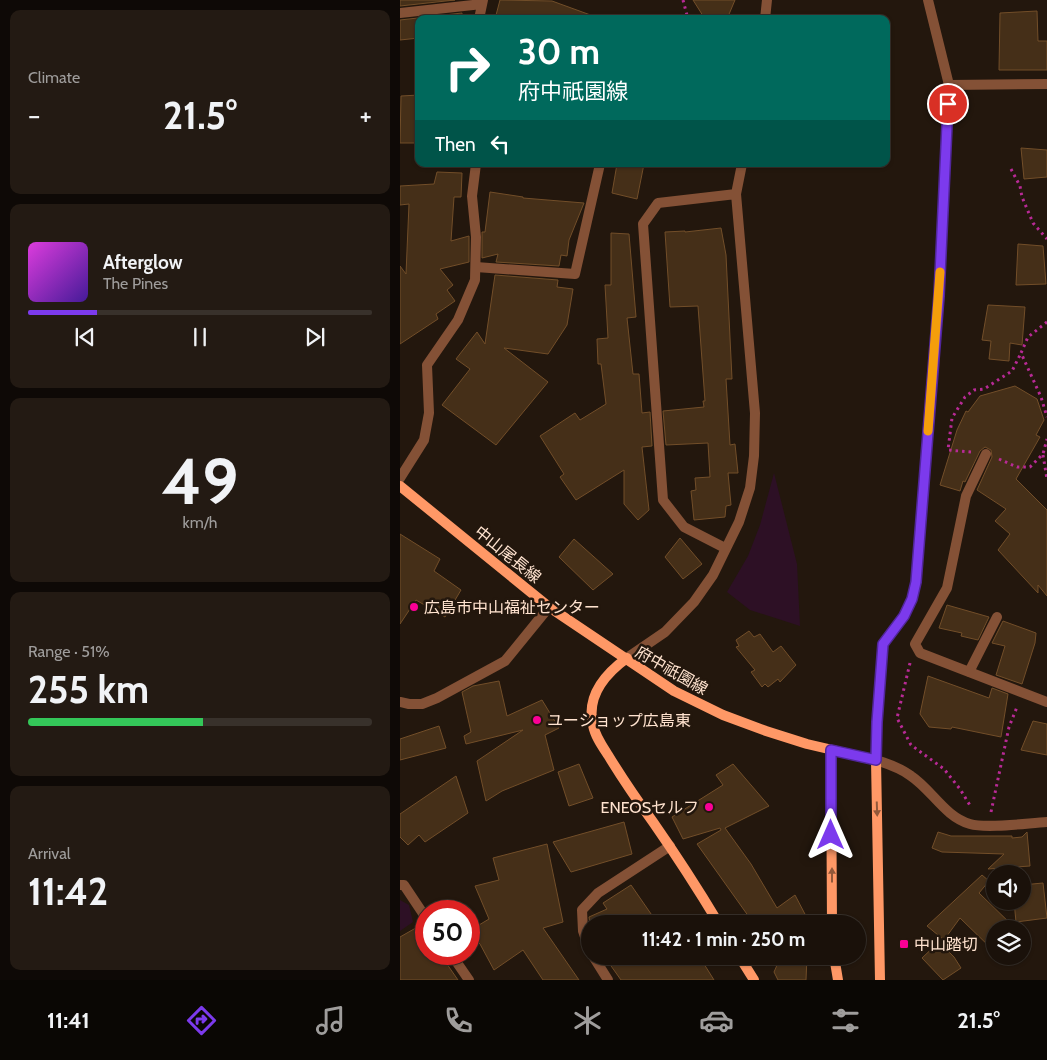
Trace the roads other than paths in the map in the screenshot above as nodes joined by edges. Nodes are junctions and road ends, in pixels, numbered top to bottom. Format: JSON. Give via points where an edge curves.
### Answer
{"nodes":[{"id":1,"x":767,"y":0,"type":"edge"},
{"id":2,"x":928,"y":0,"type":"edge"},
{"id":3,"x":482,"y":2,"type":"edge"},
{"id":4,"x":400,"y":13,"type":"edge"},
{"id":5,"x":480,"y":15,"type":"edge"},
{"id":6,"x":765,"y":15,"type":"edge"},
{"id":7,"x":1047,"y":84,"type":"edge"},
{"id":8,"x":948,"y":85,"type":"junction"},
{"id":9,"x":476,"y":167,"type":"edge"},
{"id":10,"x":599,"y":167,"type":"edge"},
{"id":11,"x":741,"y":167,"type":"edge"},
{"id":12,"x":736,"y":194,"type":"junction"},
{"id":13,"x":476,"y":267,"type":"junction"},
{"id":14,"x":986,"y":454,"type":"road end"},
{"id":15,"x":400,"y":478,"type":"edge"},
{"id":16,"x":400,"y":486,"type":"edge"},
{"id":17,"x":725,"y":548,"type":"junction"},
{"id":18,"x":549,"y":606,"type":"junction"},
{"id":19,"x":997,"y":617,"type":"dead end"},
{"id":20,"x":627,"y":658,"type":"junction"},
{"id":21,"x":970,"y":672,"type":"junction"},
{"id":22,"x":400,"y":702,"type":"edge"},
{"id":23,"x":1047,"y":702,"type":"edge"},
{"id":24,"x":831,"y":750,"type":"junction"},
{"id":25,"x":876,"y":760,"type":"junction"},
{"id":26,"x":1047,"y":822,"type":"edge"},
{"id":27,"x":670,"y":846,"type":"junction"},
{"id":28,"x":400,"y":885,"type":"edge"},
{"id":29,"x":415,"y":901,"type":"edge"},
{"id":30,"x":582,"y":915,"type":"edge"},
{"id":31,"x":713,"y":915,"type":"edge"},
{"id":32,"x":832,"y":915,"type":"edge"},
{"id":33,"x":459,"y":965,"type":"edge"},
{"id":34,"x":598,"y":965,"type":"edge"},
{"id":35,"x":745,"y":965,"type":"edge"},
{"id":36,"x":836,"y":965,"type":"edge"},
{"id":37,"x":469,"y":980,"type":"edge"},
{"id":38,"x":608,"y":980,"type":"edge"},
{"id":39,"x":754,"y":980,"type":"edge"},
{"id":40,"x":838,"y":980,"type":"edge"},
{"id":41,"x":880,"y":980,"type":"edge"}],
"edges":[{"from":1,"to":6,"type":"street"},
{"from":2,"to":8,"type":"street"},
{"from":3,"to":4,"type":"street"},
{"from":3,"to":5,"type":"street"},
{"from":7,"to":8,"type":"street"},
{"from":8,"to":25,"type":"street","via":[[939,296],[916,582],[904,616],[883,644]]},
{"from":9,"to":13,"type":"street","via":[[472,196]]},
{"from":10,"to":13,"type":"street","via":[[575,274]]},
{"from":11,"to":12,"type":"street"},
{"from":12,"to":17,"type":"street","via":[[755,413],[754,456],[750,488],[739,522]]},
{"from":12,"to":17,"type":"street","via":[[658,203],[643,224],[663,500],[684,527]]},
{"from":13,"to":15,"type":"street","via":[[475,280],[458,320],[427,365],[429,413],[424,440]]},
{"from":14,"to":21,"type":"street","via":[[966,496],[947,588],[915,644],[920,653]]},
{"from":16,"to":18,"type":"main road","name":"中山尾長線"},
{"from":17,"to":20,"type":"street","via":[[713,575],[694,602],[665,632]]},
{"from":18,"to":20,"type":"main road","name":"中山尾長線"},
{"from":18,"to":22,"type":"street","via":[[505,661],[422,704]]},
{"from":19,"to":21,"type":"street"},
{"from":20,"to":24,"type":"main road","name":"府中祇園線","via":[[674,691],[722,715]]},
{"from":20,"to":27,"type":"main road","name":"府中祇園線","via":[[612,669],[595,693],[592,724],[619,774]]},
{"from":21,"to":23,"type":"street"},
{"from":24,"to":25,"type":"main road","name":"府中祇園線"},
{"from":32,"to":24,"type":"main road","one_way":true},
{"from":25,"to":26,"type":"street","via":[[911,776],[956,818],[971,825]]},
{"from":25,"to":41,"type":"main road","one_way":true},
{"from":27,"to":30,"type":"street","via":[[598,893],[582,910]]},
{"from":27,"to":31,"type":"main road","name":"府中祇園線"},
{"from":28,"to":29,"type":"street","via":[[404,884]]},
{"from":33,"to":37,"type":"street"},
{"from":34,"to":38,"type":"street"},
{"from":35,"to":39,"type":"main road"},
{"from":36,"to":40,"type":"main road"}]}
